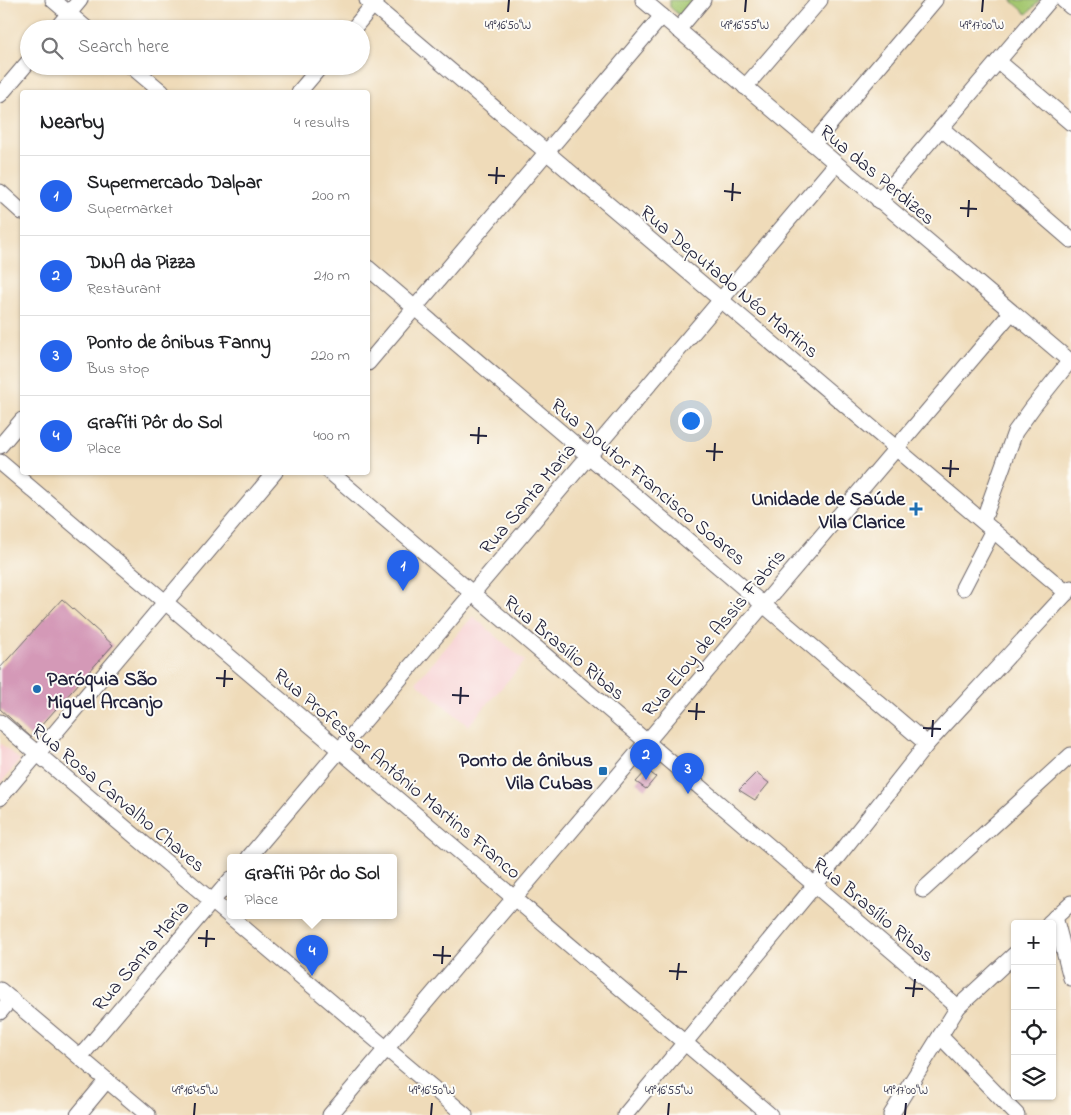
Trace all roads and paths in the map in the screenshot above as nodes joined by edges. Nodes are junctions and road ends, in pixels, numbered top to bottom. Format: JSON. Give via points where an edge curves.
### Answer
{"nodes":[{"id":1,"x":53,"y":0,"type":"edge"},
{"id":2,"x":80,"y":0,"type":"edge"},
{"id":3,"x":643,"y":0,"type":"edge"},
{"id":4,"x":661,"y":0,"type":"edge"},
{"id":5,"x":703,"y":0,"type":"edge"},
{"id":6,"x":820,"y":0,"type":"edge"},
{"id":7,"x":935,"y":0,"type":"edge"},
{"id":8,"x":1050,"y":0,"type":"edge"},
{"id":9,"x":1063,"y":0,"type":"edge"},
{"id":10,"x":373,"y":2,"type":"edge"},
{"id":11,"x":1071,"y":7,"type":"edge"},
{"id":12,"x":69,"y":14,"type":"junction"},
{"id":13,"x":662,"y":16,"type":"junction"},
{"id":14,"x":64,"y":20,"type":"edge"},
{"id":15,"x":76,"y":20,"type":"edge"},
{"id":16,"x":360,"y":20,"type":"edge"},
{"id":17,"x":678,"y":30,"type":"junction"},
{"id":18,"x":998,"y":61,"type":"junction"},
{"id":19,"x":20,"y":72,"type":"edge"},
{"id":20,"x":142,"y":75,"type":"edge"},
{"id":21,"x":313,"y":75,"type":"edge"},
{"id":22,"x":745,"y":87,"type":"junction"},
{"id":23,"x":160,"y":90,"type":"edge"},
{"id":24,"x":301,"y":90,"type":"edge"},
{"id":25,"x":0,"y":95,"type":"edge"},
{"id":26,"x":1071,"y":123,"type":"edge"},
{"id":27,"x":941,"y":128,"type":"junction"},
{"id":28,"x":812,"y":144,"type":"junction"},
{"id":29,"x":546,"y":152,"type":"junction"},
{"id":30,"x":836,"y":164,"type":"junction"},
{"id":31,"x":0,"y":192,"type":"edge"},
{"id":32,"x":879,"y":201,"type":"junction"},
{"id":33,"x":20,"y":210,"type":"edge"},
{"id":34,"x":1071,"y":240,"type":"edge"},
{"id":35,"x":370,"y":270,"type":"edge"},
{"id":36,"x":721,"y":300,"type":"junction"},
{"id":37,"x":415,"y":308,"type":"junction"},
{"id":38,"x":1011,"y":313,"type":"junction"},
{"id":39,"x":370,"y":361,"type":"edge"},
{"id":40,"x":1070,"y":362,"type":"edge"},
{"id":41,"x":20,"y":422,"type":"edge"},
{"id":42,"x":0,"y":446,"type":"edge"},
{"id":43,"x":896,"y":448,"type":"junction"},
{"id":44,"x":589,"y":456,"type":"junction"},
{"id":45,"x":0,"y":462,"type":"edge"},
{"id":46,"x":272,"y":475,"type":"edge"},
{"id":47,"x":333,"y":475,"type":"edge"},
{"id":48,"x":988,"y":526,"type":"junction"},
{"id":49,"x":963,"y":588,"type":"dead end"},
{"id":50,"x":1069,"y":590,"type":"edge"},
{"id":51,"x":472,"y":594,"type":"junction"},
{"id":52,"x":166,"y":602,"type":"junction"},
{"id":53,"x":764,"y":604,"type":"junction"},
{"id":54,"x":0,"y":722,"type":"edge"},
{"id":55,"x":647,"y":742,"type":"junction"},
{"id":56,"x":927,"y":744,"type":"junction"},
{"id":57,"x":340,"y":750,"type":"junction"},
{"id":58,"x":38,"y":754,"type":"junction"},
{"id":59,"x":1071,"y":755,"type":"edge"},
{"id":60,"x":0,"y":798,"type":"edge"},
{"id":61,"x":252,"y":854,"type":"edge"},
{"id":62,"x":227,"y":884,"type":"edge"},
{"id":63,"x":816,"y":885,"type":"junction"},
{"id":64,"x":923,"y":890,"type":"dead end"},
{"id":65,"x":514,"y":898,"type":"junction"},
{"id":66,"x":212,"y":901,"type":"junction"},
{"id":67,"x":1071,"y":903,"type":"edge"},
{"id":68,"x":227,"y":914,"type":"edge"},
{"id":69,"x":233,"y":919,"type":"edge"},
{"id":70,"x":1052,"y":920,"type":"edge"},
{"id":71,"x":1056,"y":932,"type":"edge"},
{"id":72,"x":1011,"y":958,"type":"edge"},
{"id":73,"x":1071,"y":978,"type":"edge"},
{"id":74,"x":6,"y":994,"type":"edge"},
{"id":75,"x":958,"y":1007,"type":"junction"},
{"id":76,"x":0,"y":1012,"type":"edge"},
{"id":77,"x":940,"y":1036,"type":"junction"},
{"id":78,"x":685,"y":1043,"type":"junction"},
{"id":79,"x":386,"y":1049,"type":"junction"},
{"id":80,"x":80,"y":1057,"type":"junction"},
{"id":81,"x":107,"y":1080,"type":"junction"},
{"id":82,"x":78,"y":1115,"type":"edge"},
{"id":83,"x":148,"y":1115,"type":"edge"},
{"id":84,"x":330,"y":1115,"type":"edge"},
{"id":85,"x":464,"y":1115,"type":"edge"},
{"id":86,"x":626,"y":1115,"type":"edge"},
{"id":87,"x":770,"y":1115,"type":"edge"},
{"id":88,"x":891,"y":1115,"type":"edge"},
{"id":89,"x":1017,"y":1115,"type":"edge"}],
"edges":[{"from":1,"to":12,"type":"street"},
{"from":2,"to":12,"type":"street"},
{"from":3,"to":13,"type":"street","name":"Rua das Perdizes"},
{"from":4,"to":13,"type":"street"},
{"from":5,"to":17,"type":"street"},
{"from":6,"to":22,"type":"street"},
{"from":7,"to":28,"type":"street"},
{"from":8,"to":18,"type":"street"},
{"from":9,"to":11,"type":"street"},
{"from":10,"to":16,"type":"street"},
{"from":10,"to":29,"type":"street","name":"Rua Deputado Néo Martins"},
{"from":12,"to":14,"type":"street"},
{"from":12,"to":15,"type":"street"},
{"from":13,"to":17,"type":"street","name":"Rua das Perdizes"},
{"from":13,"to":29,"type":"street"},
{"from":17,"to":22,"type":"street","name":"Rua das Perdizes"},
{"from":18,"to":26,"type":"street"},
{"from":18,"to":27,"type":"street"},
{"from":19,"to":25,"type":"street"},
{"from":20,"to":23,"type":"street"},
{"from":21,"to":24,"type":"street"},
{"from":22,"to":28,"type":"street","name":"Rua das Perdizes"},
{"from":27,"to":32,"type":"street"},
{"from":27,"to":34,"type":"street"},
{"from":28,"to":30,"type":"street","name":"Rua das Perdizes"},
{"from":29,"to":36,"type":"street","name":"Rua Deputado Néo Martins"},
{"from":29,"to":37,"type":"street"},
{"from":30,"to":32,"type":"street","name":"Rua das Perdizes"},
{"from":30,"to":36,"type":"street","name":"Rua Santa Maria"},
{"from":31,"to":33,"type":"street"},
{"from":32,"to":38,"type":"street","name":"Rua das Perdizes"},
{"from":35,"to":37,"type":"street","name":"Rua Doutor Francisco Soares"},
{"from":36,"to":43,"type":"street","name":"Rua Deputado Néo Martins"},
{"from":36,"to":44,"type":"street","name":"Rua Santa Maria"},
{"from":37,"to":39,"type":"street"},
{"from":37,"to":44,"type":"street","name":"Rua Doutor Francisco Soares"},
{"from":38,"to":40,"type":"street","name":"Rua das Perdizes"},
{"from":38,"to":43,"type":"street","name":"Rua Eloy de Assis Fabris"},
{"from":40,"to":48,"type":"street","via":[[1016,432]]},
{"from":41,"to":42,"type":"street"},
{"from":43,"to":48,"type":"street","name":"Rua Deputado Néo Martins"},
{"from":43,"to":53,"type":"street","name":"Rua Eloy de Assis Fabris"},
{"from":44,"to":51,"type":"street","name":"Rua Santa Maria"},
{"from":44,"to":53,"type":"street","name":"Rua Doutor Francisco Soares"},
{"from":45,"to":52,"type":"street","name":"Rua Professor Antônio Martins Franco"},
{"from":46,"to":52,"type":"street"},
{"from":47,"to":51,"type":"street","name":"Rua Brasílio Ribas"},
{"from":48,"to":49,"type":"street"},
{"from":48,"to":50,"type":"street","name":"Rua Deputado Néo Martins"},
{"from":50,"to":56,"type":"street"},
{"from":51,"to":55,"type":"street","name":"Rua Brasílio Ribas"},
{"from":51,"to":57,"type":"street","name":"Rua Santa Maria"},
{"from":52,"to":57,"type":"street","name":"Rua Professor Antônio Martins Franco"},
{"from":52,"to":58,"type":"street"},
{"from":53,"to":55,"type":"street","name":"Rua Eloy de Assis Fabris"},
{"from":53,"to":56,"type":"street","name":"Rua Doutor Francisco Soares"},
{"from":54,"to":58,"type":"street","name":"Rua Rosa Carvalho Chaves"},
{"from":55,"to":63,"type":"street","name":"Rua Brasílio Ribas"},
{"from":55,"to":65,"type":"street","name":"Rua Eloy de Assis Fabris"},
{"from":56,"to":63,"type":"street"},
{"from":57,"to":61,"type":"street","name":"Rua Santa Maria"},
{"from":57,"to":65,"type":"street","name":"Rua Professor Antônio Martins Franco"},
{"from":58,"to":60,"type":"street"},
{"from":58,"to":66,"type":"street","name":"Rua Rosa Carvalho Chaves"},
{"from":59,"to":64,"type":"street"},
{"from":62,"to":66,"type":"street","name":"Rua Santa Maria"},
{"from":63,"to":75,"type":"street","name":"Rua Brasílio Ribas"},
{"from":63,"to":78,"type":"street"},
{"from":65,"to":78,"type":"street","name":"Rua Professor Antônio Martins Franco"},
{"from":65,"to":79,"type":"street","name":"Rua Eloy de Assis Fabris"},
{"from":66,"to":68,"type":"street","name":"Rua Rosa Carvalho Chaves"},
{"from":66,"to":80,"type":"street","name":"Rua Santa Maria"},
{"from":67,"to":70,"type":"street"},
{"from":69,"to":79,"type":"street","name":"Rua Rosa Carvalho Chaves"},
{"from":71,"to":73,"type":"street"},
{"from":72,"to":75,"type":"street"},
{"from":74,"to":76,"type":"street"},
{"from":74,"to":80,"type":"street"},
{"from":75,"to":77,"type":"street"},
{"from":77,"to":88,"type":"street"},
{"from":77,"to":89,"type":"street"},
{"from":78,"to":86,"type":"street"},
{"from":78,"to":87,"type":"street","name":"Rua Professor Antônio Martins Franco"},
{"from":79,"to":84,"type":"street","name":"Rua Eloy de Assis Fabris"},
{"from":79,"to":85,"type":"street","name":"Rua Rosa Carvalho Chaves"},
{"from":80,"to":81,"type":"street"},
{"from":81,"to":82,"type":"street"},
{"from":81,"to":83,"type":"street"}]}
